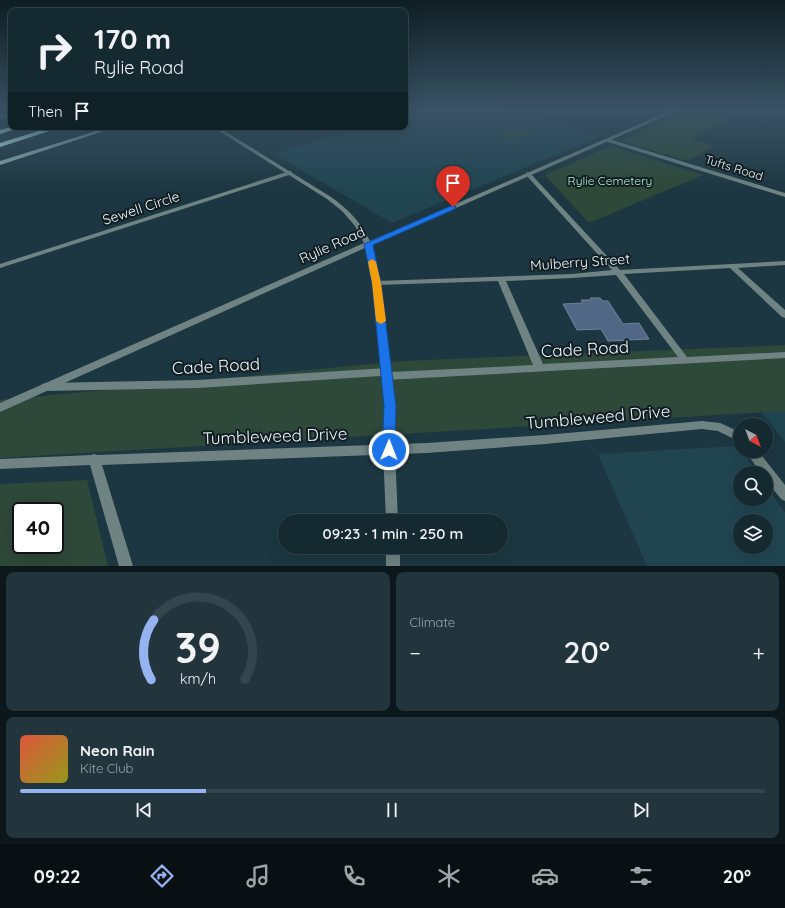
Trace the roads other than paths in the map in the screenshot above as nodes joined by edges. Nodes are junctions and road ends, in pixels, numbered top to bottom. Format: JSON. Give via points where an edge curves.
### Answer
{"nodes":[{"id":1,"x":25,"y":136,"type":"edge"},
{"id":2,"x":84,"y":136,"type":"edge"},
{"id":3,"x":230,"y":136,"type":"edge"},
{"id":4,"x":615,"y":136,"type":"edge"},
{"id":5,"x":607,"y":140,"type":"junction"},
{"id":6,"x":0,"y":144,"type":"edge"},
{"id":7,"x":0,"y":163,"type":"edge"},
{"id":8,"x":290,"y":173,"type":"junction"},
{"id":9,"x":528,"y":174,"type":"junction"},
{"id":10,"x":785,"y":195,"type":"edge"},
{"id":11,"x":368,"y":244,"type":"junction"},
{"id":12,"x":785,"y":263,"type":"edge"},
{"id":13,"x":0,"y":266,"type":"edge"},
{"id":14,"x":732,"y":266,"type":"junction"},
{"id":15,"x":618,"y":272,"type":"junction"},
{"id":16,"x":501,"y":279,"type":"junction"},
{"id":17,"x":377,"y":283,"type":"junction"},
{"id":18,"x":785,"y":315,"type":"edge"},
{"id":19,"x":785,"y":356,"type":"edge"},
{"id":20,"x":684,"y":360,"type":"junction"},
{"id":21,"x":539,"y":367,"type":"junction"},
{"id":22,"x":386,"y":374,"type":"junction"},
{"id":23,"x":46,"y":387,"type":"junction"},
{"id":24,"x":0,"y":408,"type":"edge"},
{"id":25,"x":733,"y":434,"type":"edge"},
{"id":26,"x":389,"y":450,"type":"junction"},
{"id":27,"x":757,"y":458,"type":"edge"},
{"id":28,"x":94,"y":459,"type":"junction"},
{"id":29,"x":0,"y":464,"type":"edge"},
{"id":30,"x":785,"y":494,"type":"edge"},
{"id":31,"x":392,"y":514,"type":"edge"},
{"id":32,"x":393,"y":554,"type":"edge"},
{"id":33,"x":126,"y":566,"type":"edge"},
{"id":34,"x":393,"y":566,"type":"edge"}],
"edges":[{"from":1,"to":6,"type":"highway"},
{"from":2,"to":7,"type":"main road"},
{"from":3,"to":8,"type":"street"},
{"from":4,"to":5,"type":"street","name":"Rylie Road"},
{"from":5,"to":9,"type":"street","name":"Rylie Road"},
{"from":5,"to":10,"type":"street","name":"Tufts Road"},
{"from":8,"to":11,"type":"street","via":[[344,210],[358,225]]},
{"from":8,"to":13,"type":"street","name":"Sewell Circle"},
{"from":9,"to":11,"type":"street","name":"Rylie Road"},
{"from":9,"to":15,"type":"street"},
{"from":11,"to":17,"type":"street"},
{"from":11,"to":23,"type":"street","name":"Rylie Road"},
{"from":12,"to":14,"type":"street","name":"Mulberry Street"},
{"from":14,"to":15,"type":"street","name":"Mulberry Street"},
{"from":14,"to":18,"type":"street"},
{"from":15,"to":16,"type":"street","name":"Mulberry Street"},
{"from":15,"to":20,"type":"street"},
{"from":16,"to":17,"type":"street","name":"Mulberry Street"},
{"from":16,"to":21,"type":"street"},
{"from":17,"to":22,"type":"street"},
{"from":19,"to":20,"type":"street","name":"Cade Road"},
{"from":20,"to":21,"type":"street","name":"Cade Road"},
{"from":21,"to":22,"type":"street","name":"Cade Road"},
{"from":22,"to":23,"type":"street","name":"Cade Road","via":[[198,384]]},
{"from":22,"to":26,"type":"street","via":[[390,406]]},
{"from":23,"to":24,"type":"street","name":"Rylie Road"},
{"from":25,"to":26,"type":"street","name":"Tumbleweed Drive","via":[[720,427],[702,425],[585,437]]},
{"from":26,"to":28,"type":"street","name":"Tumbleweed Drive"},
{"from":26,"to":31,"type":"street"},
{"from":27,"to":30,"type":"street"},
{"from":28,"to":29,"type":"street","name":"Tumbleweed Drive"},
{"from":28,"to":33,"type":"street"},
{"from":32,"to":34,"type":"street"}]}
